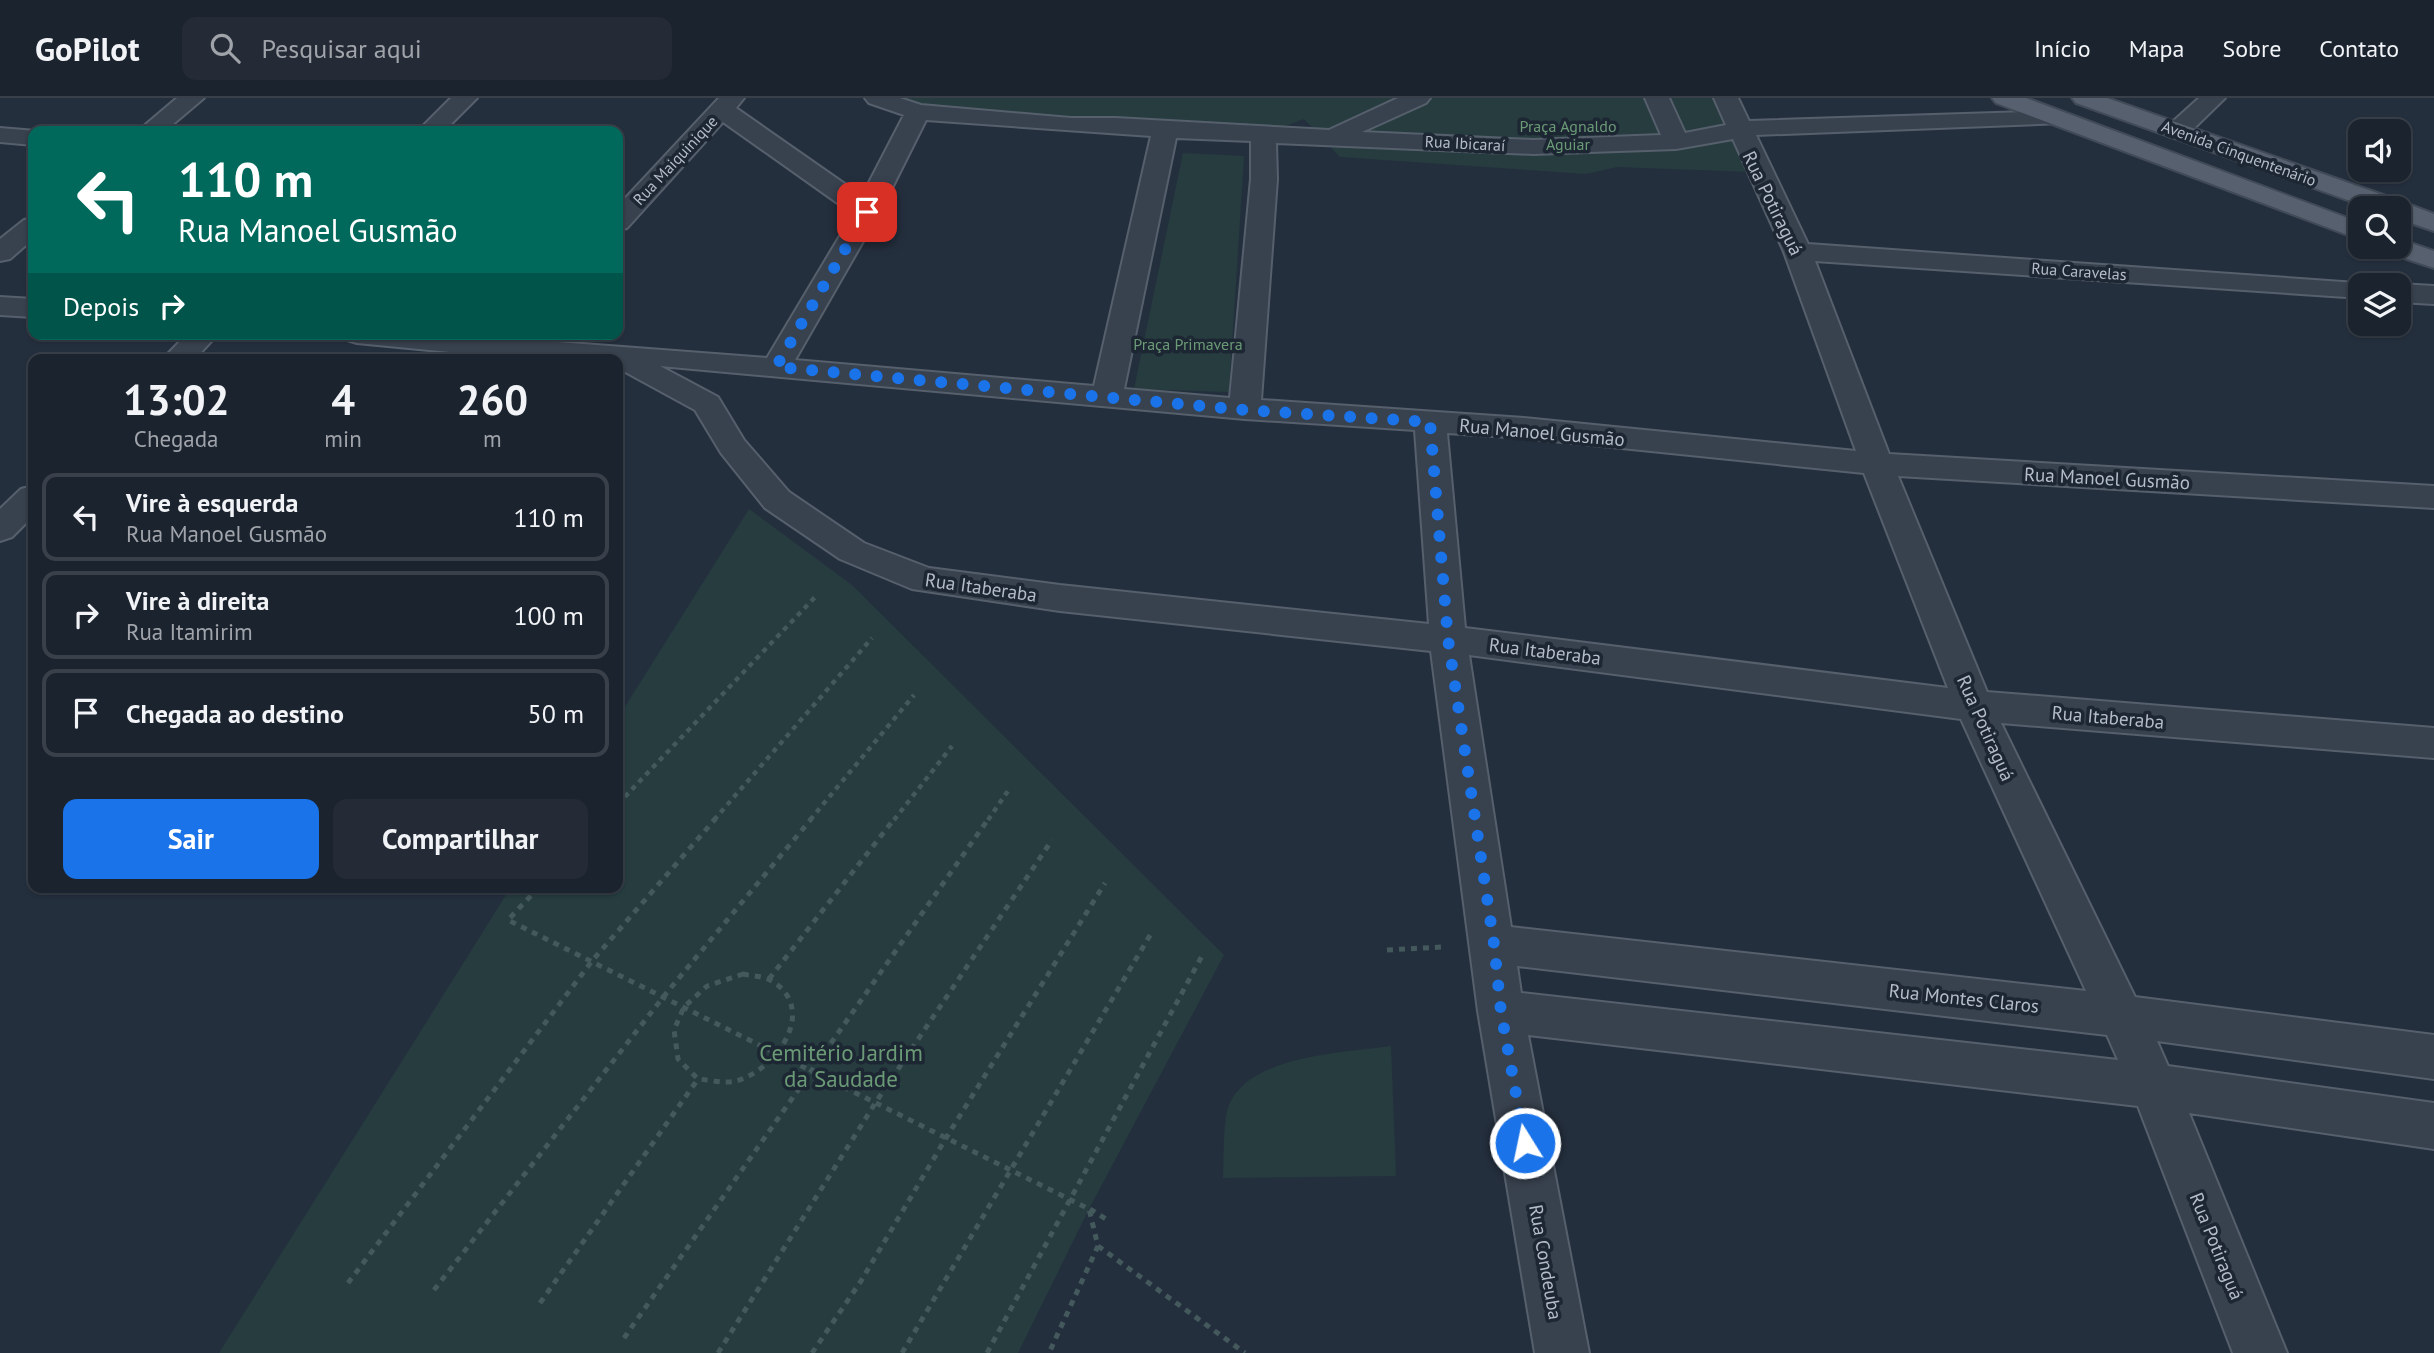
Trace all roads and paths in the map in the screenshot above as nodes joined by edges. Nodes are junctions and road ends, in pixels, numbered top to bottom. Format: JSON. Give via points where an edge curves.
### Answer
{"nodes":[{"id":1,"x":192,"y":98,"type":"edge"},
{"id":2,"x":465,"y":98,"type":"edge"},
{"id":3,"x":877,"y":98,"type":"edge"},
{"id":4,"x":1418,"y":98,"type":"edge"},
{"id":5,"x":1657,"y":98,"type":"edge"},
{"id":6,"x":1726,"y":98,"type":"edge"},
{"id":7,"x":2004,"y":98,"type":"edge"},
{"id":8,"x":2033,"y":98,"type":"edge"},
{"id":9,"x":2084,"y":98,"type":"edge"},
{"id":10,"x":2213,"y":98,"type":"edge"},
{"id":11,"x":727,"y":104,"type":"edge"},
{"id":12,"x":918,"y":112,"type":"junction"},
{"id":13,"x":2054,"y":118,"type":"junction"},
{"id":14,"x":156,"y":126,"type":"edge"},
{"id":15,"x":435,"y":126,"type":"edge"},
{"id":16,"x":1738,"y":129,"type":"junction"},
{"id":17,"x":1165,"y":131,"type":"junction"},
{"id":18,"x":2178,"y":131,"type":"junction"},
{"id":19,"x":1263,"y":134,"type":"junction"},
{"id":20,"x":0,"y":135,"type":"edge"},
{"id":21,"x":1330,"y":137,"type":"junction"},
{"id":22,"x":28,"y":138,"type":"edge"},
{"id":23,"x":1676,"y":142,"type":"junction"},
{"id":24,"x":2360,"y":196,"type":"edge"},
{"id":25,"x":867,"y":212,"type":"junction"},
{"id":26,"x":2411,"y":214,"type":"edge"},
{"id":27,"x":623,"y":217,"type":"edge"},
{"id":28,"x":2434,"y":223,"type":"edge"},
{"id":29,"x":2348,"y":227,"type":"edge"},
{"id":30,"x":28,"y":230,"type":"edge"},
{"id":31,"x":2411,"y":251,"type":"edge"},
{"id":32,"x":1798,"y":252,"type":"junction"},
{"id":33,"x":0,"y":253,"type":"edge"},
{"id":34,"x":2434,"y":260,"type":"edge"},
{"id":35,"x":2348,"y":289,"type":"edge"},
{"id":36,"x":2411,"y":294,"type":"edge"},
{"id":37,"x":2434,"y":295,"type":"edge"},
{"id":38,"x":0,"y":306,"type":"edge"},
{"id":39,"x":28,"y":308,"type":"edge"},
{"id":40,"x":198,"y":340,"type":"edge"},
{"id":41,"x":486,"y":340,"type":"edge"},
{"id":42,"x":508,"y":341,"type":"edge"},
{"id":43,"x":612,"y":353,"type":"joint"},
{"id":44,"x":183,"y":354,"type":"edge"},
{"id":45,"x":623,"y":359,"type":"edge"},
{"id":46,"x":776,"y":367,"type":"junction"},
{"id":47,"x":1107,"y":396,"type":"junction"},
{"id":48,"x":1245,"y":410,"type":"junction"},
{"id":49,"x":1430,"y":422,"type":"junction"},
{"id":50,"x":1877,"y":464,"type":"junction"},
{"id":51,"x":2434,"y":497,"type":"edge"},
{"id":52,"x":28,"y":502,"type":"edge"},
{"id":53,"x":0,"y":528,"type":"edge"},
{"id":54,"x":817,"y":595,"type":"dead end"},
{"id":55,"x":872,"y":638,"type":"dead end"},
{"id":56,"x":1448,"y":639,"type":"junction"},
{"id":57,"x":914,"y":695,"type":"dead end"},
{"id":58,"x":1974,"y":706,"type":"junction"},
{"id":59,"x":2434,"y":743,"type":"edge"},
{"id":60,"x":952,"y":746,"type":"dead end"},
{"id":61,"x":1010,"y":788,"type":"dead end"},
{"id":62,"x":623,"y":799,"type":"edge"},
{"id":63,"x":1052,"y":840,"type":"dead end"},
{"id":64,"x":1105,"y":883,"type":"dead end"},
{"id":65,"x":533,"y":893,"type":"edge"},
{"id":66,"x":1152,"y":932,"type":"dead end"},
{"id":67,"x":1494,"y":944,"type":"junction"},
{"id":68,"x":1203,"y":954,"type":"dead end"},
{"id":69,"x":592,"y":961,"type":"junction"},
{"id":70,"x":769,"y":979,"type":"junction"},
{"id":71,"x":664,"y":996,"type":"junction"},
{"id":72,"x":684,"y":1007,"type":"junction"},
{"id":73,"x":1501,"y":1012,"type":"junction"},
{"id":74,"x":2122,"y":1016,"type":"junction"},
{"id":75,"x":778,"y":1054,"type":"junction"},
{"id":76,"x":2434,"y":1057,"type":"edge"},
{"id":77,"x":810,"y":1070,"type":"junction"},
{"id":78,"x":698,"y":1079,"type":"junction"},
{"id":79,"x":2154,"y":1086,"type":"junction"},
{"id":80,"x":876,"y":1102,"type":"junction"},
{"id":81,"x":2434,"y":1126,"type":"edge"},
{"id":82,"x":946,"y":1138,"type":"junction"},
{"id":83,"x":1012,"y":1170,"type":"junction"},
{"id":84,"x":1070,"y":1198,"type":"junction"},
{"id":85,"x":1089,"y":1209,"type":"junction"},
{"id":86,"x":1106,"y":1219,"type":"dead end"},
{"id":87,"x":1098,"y":1246,"type":"junction"},
{"id":88,"x":348,"y":1283,"type":"dead end"},
{"id":89,"x":434,"y":1290,"type":"dead end"},
{"id":90,"x":540,"y":1303,"type":"dead end"},
{"id":91,"x":624,"y":1338,"type":"dead end"},
{"id":92,"x":718,"y":1353,"type":"edge"},
{"id":93,"x":812,"y":1353,"type":"edge"},
{"id":94,"x":902,"y":1353,"type":"edge"},
{"id":95,"x":987,"y":1353,"type":"edge"},
{"id":96,"x":1049,"y":1353,"type":"edge"},
{"id":97,"x":1245,"y":1353,"type":"edge"},
{"id":98,"x":1562,"y":1353,"type":"edge"},
{"id":99,"x":2260,"y":1353,"type":"edge"}],
"edges":[{"from":1,"to":14,"type":"street"},
{"from":2,"to":15,"type":"street"},
{"from":3,"to":12,"type":"street","name":"Rua Ibicaraí"},
{"from":4,"to":21,"type":"street"},
{"from":5,"to":23,"type":"street"},
{"from":6,"to":16,"type":"street","name":"Rua Potiraguá"},
{"from":7,"to":13,"type":"main road","name":"Avenida Cinquentenário"},
{"from":8,"to":13,"type":"main road","name":"Avenida Cinquentenário"},
{"from":9,"to":18,"type":"main road","name":"Avenida Cinquentenário"},
{"from":10,"to":18,"type":"street"},
{"from":11,"to":25,"type":"street"},
{"from":11,"to":27,"type":"street","name":"Rua Maiquinique"},
{"from":12,"to":17,"type":"street","name":"Rua Ibicaraí"},
{"from":12,"to":25,"type":"street"},
{"from":13,"to":16,"type":"street","name":"Rua Ibicaraí"},
{"from":13,"to":29,"type":"main road","name":"Avenida Cinquentenário"},
{"from":16,"to":23,"type":"street","name":"Rua Ibicaraí"},
{"from":16,"to":32,"type":"street","name":"Rua Potiraguá"},
{"from":17,"to":19,"type":"street","name":"Rua Ibicaraí"},
{"from":17,"to":47,"type":"street"},
{"from":18,"to":24,"type":"main road","name":"Avenida Cinquentenário"},
{"from":19,"to":21,"type":"street","name":"Rua Ibicaraí"},
{"from":19,"to":48,"type":"street","via":[[1264,178]]},
{"from":20,"to":22,"type":"street"},
{"from":21,"to":23,"type":"street","name":"Rua Ibicaraí","via":[[1533,147]]},
{"from":25,"to":46,"type":"street"},
{"from":26,"to":28,"type":"main road"},
{"from":30,"to":33,"type":"street"},
{"from":31,"to":34,"type":"main road"},
{"from":32,"to":35,"type":"street","name":"Rua Caravelas"},
{"from":32,"to":50,"type":"street","name":"Rua Potiraguá"},
{"from":36,"to":37,"type":"street"},
{"from":38,"to":39,"type":"street"},
{"from":40,"to":44,"type":"street"},
{"from":41,"to":42,"type":"street","name":"Rua Manoel Gusmão"},
{"from":42,"to":43,"type":"street","name":"Rua Manoel Gusmão"},
{"from":43,"to":46,"type":"street","name":"Rua Manoel Gusmão"},
{"from":45,"to":56,"type":"street","name":"Rua Itaberaba","via":[[708,404],[732,446],[777,500],[852,551],[924,580]]},
{"from":46,"to":47,"type":"street","name":"Rua Manoel Gusmão"},
{"from":47,"to":48,"type":"street","name":"Rua Manoel Gusmão"},
{"from":48,"to":49,"type":"street","name":"Rua Manoel Gusmão"},
{"from":49,"to":50,"type":"street","name":"Rua Manoel Gusmão"},
{"from":49,"to":56,"type":"street","name":"Rua Condeuba"},
{"from":50,"to":51,"type":"street","name":"Rua Manoel Gusmão"},
{"from":50,"to":58,"type":"street","name":"Rua Potiraguá"},
{"from":52,"to":53,"type":"street"},
{"from":54,"to":62,"type":"path"},
{"from":55,"to":69,"type":"path"},
{"from":56,"to":58,"type":"street","name":"Rua Itaberaba"},
{"from":56,"to":67,"type":"street","name":"Rua Condeuba"},
{"from":57,"to":71,"type":"path"},
{"from":58,"to":59,"type":"street","name":"Rua Itaberaba"},
{"from":58,"to":74,"type":"street","name":"Rua Potiraguá"},
{"from":60,"to":70,"type":"path"},
{"from":61,"to":77,"type":"path"},
{"from":63,"to":80,"type":"path"},
{"from":64,"to":82,"type":"path"},
{"from":65,"to":69,"type":"path","via":[[508,920]]},
{"from":66,"to":83,"type":"path"},
{"from":67,"to":73,"type":"street","name":"Rua Condeuba"},
{"from":67,"to":74,"type":"street","name":"Rua Montes Claros"},
{"from":68,"to":84,"type":"path"},
{"from":69,"to":71,"type":"path"},
{"from":69,"to":88,"type":"path"},
{"from":70,"to":72,"type":"path","via":[[743,974],[707,986]]},
{"from":70,"to":75,"type":"path","via":[[788,996],[793,1026]]},
{"from":71,"to":72,"type":"path"},
{"from":71,"to":89,"type":"path"},
{"from":72,"to":75,"type":"path"},
{"from":72,"to":78,"type":"path","via":[[674,1030],[678,1059]]},
{"from":73,"to":79,"type":"street"},
{"from":73,"to":98,"type":"street","name":"Rua Condeuba"},
{"from":74,"to":76,"type":"street","name":"Rua Montes Claros"},
{"from":74,"to":79,"type":"street","name":"Rua Potiraguá"},
{"from":75,"to":77,"type":"path"},
{"from":75,"to":78,"type":"path","via":[[752,1075],[733,1082]]},
{"from":77,"to":80,"type":"path"},
{"from":77,"to":91,"type":"path"},
{"from":78,"to":90,"type":"path"},
{"from":79,"to":81,"type":"street"},
{"from":79,"to":99,"type":"street","name":"Rua Potiraguá"},
{"from":80,"to":82,"type":"path"},
{"from":80,"to":92,"type":"path"},
{"from":82,"to":83,"type":"path"},
{"from":82,"to":93,"type":"path"},
{"from":83,"to":84,"type":"path"},
{"from":83,"to":94,"type":"path"},
{"from":84,"to":85,"type":"path"},
{"from":84,"to":95,"type":"path"},
{"from":85,"to":86,"type":"path"},
{"from":85,"to":87,"type":"path"},
{"from":87,"to":96,"type":"path"},
{"from":87,"to":97,"type":"path"}]}
